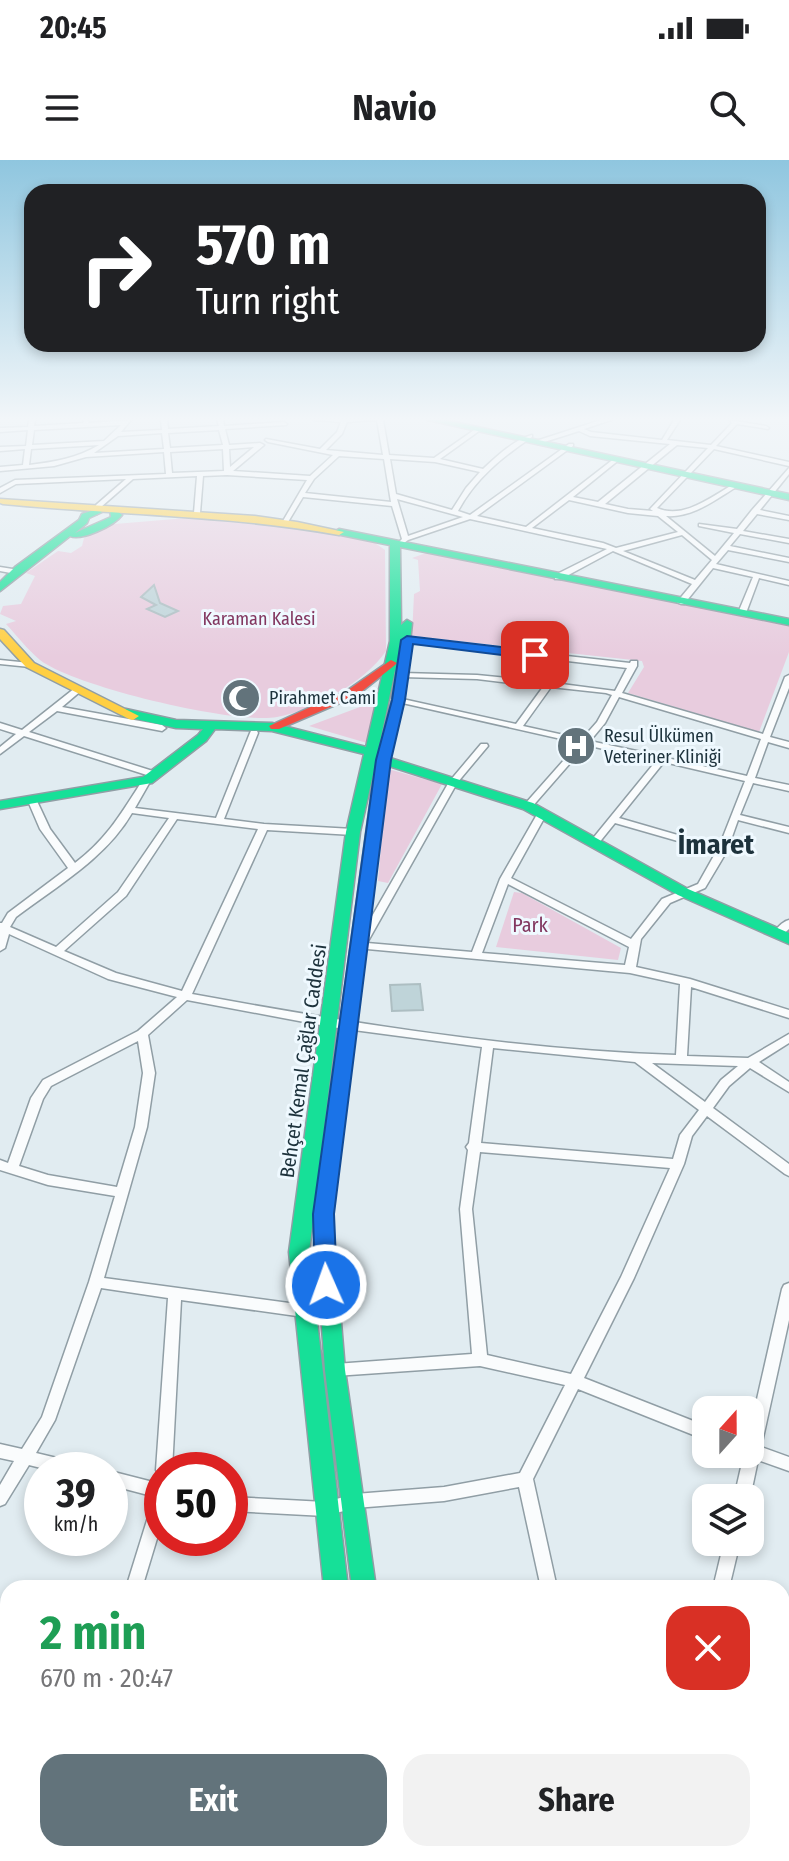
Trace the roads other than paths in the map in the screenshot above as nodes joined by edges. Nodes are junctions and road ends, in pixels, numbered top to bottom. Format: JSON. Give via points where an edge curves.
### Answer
{"nodes":[{"id":1,"x":8,"y":499,"type":"edge"},
{"id":2,"x":106,"y":499,"type":"edge"},
{"id":3,"x":198,"y":499,"type":"edge"},
{"id":4,"x":300,"y":499,"type":"edge"},
{"id":5,"x":384,"y":499,"type":"edge"},
{"id":6,"x":460,"y":499,"type":"edge"},
{"id":7,"x":496,"y":499,"type":"edge"},
{"id":8,"x":563,"y":499,"type":"edge"},
{"id":9,"x":576,"y":499,"type":"edge"},
{"id":10,"x":606,"y":499,"type":"edge"},
{"id":11,"x":662,"y":499,"type":"edge"},
{"id":12,"x":708,"y":499,"type":"edge"},
{"id":13,"x":763,"y":499,"type":"edge"},
{"id":14,"x":395,"y":500,"type":"junction"},
{"id":15,"x":599,"y":505,"type":"junction"},
{"id":16,"x":754,"y":511,"type":"junction"},
{"id":17,"x":197,"y":513,"type":"junction"},
{"id":18,"x":454,"y":513,"type":"junction"},
{"id":19,"x":660,"y":514,"type":"junction"},
{"id":20,"x":99,"y":517,"type":"junction"},
{"id":21,"x":471,"y":517,"type":"junction"},
{"id":22,"x":789,"y":518,"type":"edge"},
{"id":23,"x":286,"y":521,"type":"junction"},
{"id":24,"x":701,"y":525,"type":"dead end"},
{"id":25,"x":527,"y":529,"type":"junction"},
{"id":26,"x":738,"y":531,"type":"junction"},
{"id":27,"x":683,"y":533,"type":"junction"},
{"id":28,"x":787,"y":541,"type":"edge"},
{"id":29,"x":402,"y":543,"type":"junction"},
{"id":30,"x":725,"y":547,"type":"junction"},
{"id":31,"x":614,"y":549,"type":"junction"},
{"id":32,"x":775,"y":558,"type":"junction"},
{"id":33,"x":789,"y":560,"type":"edge"},
{"id":34,"x":713,"y":562,"type":"junction"},
{"id":35,"x":8,"y":571,"type":"edge"},
{"id":36,"x":558,"y":577,"type":"junction"},
{"id":37,"x":756,"y":578,"type":"junction"},
{"id":38,"x":696,"y":583,"type":"junction"},
{"id":39,"x":789,"y":583,"type":"edge"},
{"id":40,"x":0,"y":588,"type":"edge"},
{"id":41,"x":681,"y":602,"type":"junction"},
{"id":42,"x":742,"y":613,"type":"junction"},
{"id":43,"x":789,"y":622,"type":"edge"},
{"id":44,"x":0,"y":632,"type":"edge"},
{"id":45,"x":407,"y":640,"type":"junction"},
{"id":46,"x":0,"y":662,"type":"edge"},
{"id":47,"x":30,"y":665,"type":"junction"},
{"id":48,"x":397,"y":668,"type":"junction"},
{"id":49,"x":789,"y":677,"type":"edge"},
{"id":50,"x":550,"y":683,"type":"junction"},
{"id":51,"x":78,"y":690,"type":"junction"},
{"id":52,"x":619,"y":695,"type":"junction"},
{"id":53,"x":398,"y":700,"type":"junction"},
{"id":54,"x":784,"y":705,"type":"edge"},
{"id":55,"x":55,"y":708,"type":"junction"},
{"id":56,"x":126,"y":713,"type":"junction"},
{"id":57,"x":0,"y":726,"type":"edge"},
{"id":58,"x":272,"y":727,"type":"junction"},
{"id":59,"x":518,"y":727,"type":"junction"},
{"id":60,"x":162,"y":728,"type":"junction"},
{"id":61,"x":206,"y":732,"type":"junction"},
{"id":62,"x":23,"y":733,"type":"junction"},
{"id":63,"x":254,"y":733,"type":"junction"},
{"id":64,"x":766,"y":739,"type":"junction"},
{"id":65,"x":587,"y":741,"type":"junction"},
{"id":66,"x":789,"y":745,"type":"edge"},
{"id":67,"x":484,"y":746,"type":"dead end"},
{"id":68,"x":1,"y":749,"type":"edge"},
{"id":69,"x":374,"y":757,"type":"junction"},
{"id":70,"x":663,"y":758,"type":"junction"},
{"id":71,"x":150,"y":777,"type":"junction"},
{"id":72,"x":751,"y":780,"type":"junction"},
{"id":73,"x":453,"y":782,"type":"junction"},
{"id":74,"x":789,"y":788,"type":"edge"},
{"id":75,"x":33,"y":801,"type":"junction"},
{"id":76,"x":0,"y":805,"type":"edge"},
{"id":77,"x":535,"y":809,"type":"junction"},
{"id":78,"x":130,"y":810,"type":"junction"},
{"id":79,"x":174,"y":817,"type":"junction"},
{"id":80,"x":736,"y":817,"type":"junction"},
{"id":81,"x":615,"y":820,"type":"junction"},
{"id":82,"x":219,"y":821,"type":"junction"},
{"id":83,"x":264,"y":827,"type":"junction"},
{"id":84,"x":789,"y":830,"type":"edge"},
{"id":85,"x":353,"y":832,"type":"junction"},
{"id":86,"x":595,"y":842,"type":"junction"},
{"id":87,"x":722,"y":851,"type":"junction"},
{"id":88,"x":74,"y":869,"type":"junction"},
{"id":89,"x":505,"y":879,"type":"junction"},
{"id":90,"x":683,"y":892,"type":"junction"},
{"id":91,"x":2,"y":926,"type":"edge"},
{"id":92,"x":785,"y":932,"type":"edge"},
{"id":93,"x":633,"y":945,"type":"junction"},
{"id":94,"x":360,"y":946,"type":"junction"},
{"id":95,"x":0,"y":948,"type":"edge"},
{"id":96,"x":56,"y":952,"type":"junction"},
{"id":97,"x":476,"y":956,"type":"junction"},
{"id":98,"x":630,"y":969,"type":"junction"},
{"id":99,"x":686,"y":982,"type":"junction"},
{"id":100,"x":185,"y":996,"type":"junction"},
{"id":101,"x":789,"y":1014,"type":"edge"},
{"id":102,"x":331,"y":1023,"type":"junction"},
{"id":103,"x":350,"y":1025,"type":"junction"},
{"id":104,"x":142,"y":1034,"type":"junction"},
{"id":105,"x":789,"y":1038,"type":"edge"},
{"id":106,"x":488,"y":1044,"type":"junction"},
{"id":107,"x":638,"y":1058,"type":"junction"},
{"id":108,"x":681,"y":1059,"type":"junction"},
{"id":109,"x":750,"y":1062,"type":"junction"},
{"id":110,"x":789,"y":1088,"type":"edge"},
{"id":111,"x":703,"y":1109,"type":"junction"},
{"id":112,"x":472,"y":1147,"type":"junction"},
{"id":113,"x":678,"y":1164,"type":"junction"},
{"id":114,"x":6,"y":1167,"type":"edge"},
{"id":115,"x":789,"y":1171,"type":"edge"},
{"id":116,"x":120,"y":1192,"type":"junction"},
{"id":117,"x":96,"y":1282,"type":"junction"},
{"id":118,"x":789,"y":1289,"type":"edge"},
{"id":119,"x":175,"y":1293,"type":"junction"},
{"id":120,"x":304,"y":1311,"type":"junction"},
{"id":121,"x":480,"y":1360,"type":"junction"},
{"id":122,"x":335,"y":1370,"type":"junction"},
{"id":123,"x":574,"y":1381,"type":"junction"},
{"id":124,"x":764,"y":1398,"type":"edge"},
{"id":125,"x":692,"y":1427,"type":"edge"},
{"id":126,"x":0,"y":1451,"type":"edge"},
{"id":127,"x":29,"y":1452,"type":"edge"},
{"id":128,"x":165,"y":1452,"type":"edge"},
{"id":129,"x":764,"y":1455,"type":"edge"},
{"id":130,"x":24,"y":1457,"type":"edge"},
{"id":131,"x":24,"y":1460,"type":"edge"},
{"id":132,"x":789,"y":1464,"type":"edge"},
{"id":133,"x":525,"y":1479,"type":"junction"},
{"id":134,"x":0,"y":1499,"type":"edge"},
{"id":135,"x":353,"y":1502,"type":"junction"},
{"id":136,"x":248,"y":1505,"type":"edge"},
{"id":137,"x":327,"y":1509,"type":"junction"},
{"id":138,"x":144,"y":1556,"type":"edge"},
{"id":139,"x":729,"y":1556,"type":"edge"},
{"id":140,"x":137,"y":1580,"type":"edge"},
{"id":141,"x":335,"y":1580,"type":"edge"},
{"id":142,"x":363,"y":1580,"type":"edge"},
{"id":143,"x":547,"y":1580,"type":"edge"},
{"id":144,"x":723,"y":1580,"type":"edge"}],
"edges":[{"from":1,"to":20,"type":"main road"},
{"from":2,"to":20,"type":"street","via":[[98,506]]},
{"from":3,"to":17,"type":"street"},
{"from":4,"to":23,"type":"street"},
{"from":5,"to":14,"type":"street"},
{"from":6,"to":18,"type":"street"},
{"from":7,"to":21,"type":"street"},
{"from":8,"to":25,"type":"street"},
{"from":9,"to":15,"type":"street"},
{"from":10,"to":15,"type":"street"},
{"from":11,"to":19,"type":"street","via":[[654,507]]},
{"from":12,"to":19,"type":"street","via":[[681,513]]},
{"from":13,"to":16,"type":"street"},
{"from":14,"to":18,"type":"street"},
{"from":14,"to":29,"type":"street"},
{"from":15,"to":19,"type":"street"},
{"from":16,"to":22,"type":"street"},
{"from":16,"to":26,"type":"street"},
{"from":17,"to":20,"type":"main road"},
{"from":17,"to":23,"type":"main road"},
{"from":18,"to":21,"type":"street"},
{"from":19,"to":27,"type":"street"},
{"from":20,"to":35,"type":"main road"},
{"from":21,"to":25,"type":"street"},
{"from":21,"to":29,"type":"street"},
{"from":23,"to":29,"type":"main road"},
{"from":24,"to":26,"type":"street"},
{"from":25,"to":31,"type":"street"},
{"from":26,"to":28,"type":"street"},
{"from":26,"to":30,"type":"street"},
{"from":27,"to":31,"type":"street"},
{"from":27,"to":34,"type":"street"},
{"from":28,"to":32,"type":"street"},
{"from":29,"to":36,"type":"main road"},
{"from":29,"to":45,"type":"main road","name":"Behçet Kemal Çağlar Caddesi"},
{"from":29,"to":48,"type":"main road","name":"Behçet Kemal Çağlar Caddesi"},
{"from":30,"to":32,"type":"street"},
{"from":30,"to":34,"type":"street"},
{"from":31,"to":36,"type":"street"},
{"from":31,"to":38,"type":"street"},
{"from":32,"to":33,"type":"street"},
{"from":34,"to":37,"type":"street"},
{"from":34,"to":38,"type":"street"},
{"from":35,"to":40,"type":"main road"},
{"from":36,"to":41,"type":"main road"},
{"from":37,"to":39,"type":"street"},
{"from":37,"to":42,"type":"street"},
{"from":38,"to":41,"type":"street"},
{"from":41,"to":42,"type":"main road"},
{"from":42,"to":43,"type":"main road"},
{"from":44,"to":47,"type":"main road"},
{"from":45,"to":48,"type":"main road","name":"Behçet Kemal Çağlar Caddesi"},
{"from":45,"to":52,"type":"street","via":[[634,665]]},
{"from":46,"to":47,"type":"street"},
{"from":47,"to":51,"type":"main road"},
{"from":48,"to":50,"type":"street"},
{"from":48,"to":53,"type":"main road","name":"Behçet Kemal Çağlar Caddesi"},
{"from":48,"to":58,"type":"main road"},
{"from":48,"to":69,"type":"main road","name":"Behçet Kemal Çağlar Caddesi"},
{"from":49,"to":54,"type":"street"},
{"from":50,"to":52,"type":"street"},
{"from":50,"to":59,"type":"street"},
{"from":51,"to":55,"type":"street"},
{"from":51,"to":56,"type":"main road"},
{"from":52,"to":64,"type":"street"},
{"from":52,"to":65,"type":"street"},
{"from":53,"to":59,"type":"street"},
{"from":53,"to":69,"type":"main road","name":"Behçet Kemal Çağlar Caddesi"},
{"from":54,"to":64,"type":"street"},
{"from":55,"to":60,"type":"street"},
{"from":55,"to":62,"type":"street"},
{"from":56,"to":60,"type":"main road"},
{"from":56,"to":61,"type":"main road"},
{"from":57,"to":62,"type":"street"},
{"from":58,"to":61,"type":"main road"},
{"from":58,"to":69,"type":"main road"},
{"from":59,"to":65,"type":"street"},
{"from":60,"to":61,"type":"main road"},
{"from":61,"to":63,"type":"main road"},
{"from":61,"to":71,"type":"main road"},
{"from":62,"to":68,"type":"street"},
{"from":62,"to":71,"type":"street"},
{"from":63,"to":69,"type":"main road"},
{"from":63,"to":82,"type":"street"},
{"from":64,"to":66,"type":"street"},
{"from":64,"to":72,"type":"street"},
{"from":65,"to":70,"type":"street"},
{"from":65,"to":77,"type":"street"},
{"from":67,"to":73,"type":"street"},
{"from":69,"to":73,"type":"main road"},
{"from":69,"to":85,"type":"main road","name":"Behçet Kemal Çağlar Caddesi"},
{"from":69,"to":94,"type":"main road","name":"Behçet Kemal Çağlar Caddesi"},
{"from":70,"to":72,"type":"street"},
{"from":70,"to":81,"type":"street"},
{"from":71,"to":75,"type":"main road"},
{"from":71,"to":78,"type":"street"},
{"from":72,"to":74,"type":"street"},
{"from":72,"to":80,"type":"street"},
{"from":73,"to":77,"type":"main road"},
{"from":73,"to":94,"type":"street"},
{"from":75,"to":76,"type":"main road"},
{"from":75,"to":88,"type":"street","via":[[45,829]]},
{"from":77,"to":86,"type":"main road"},
{"from":77,"to":89,"type":"street"},
{"from":78,"to":79,"type":"street"},
{"from":78,"to":88,"type":"street"},
{"from":79,"to":82,"type":"street"},
{"from":79,"to":96,"type":"street","via":[[122,894]]},
{"from":80,"to":84,"type":"street"},
{"from":80,"to":87,"type":"street"},
{"from":81,"to":86,"type":"street"},
{"from":81,"to":87,"type":"street"},
{"from":82,"to":83,"type":"street"},
{"from":83,"to":85,"type":"street"},
{"from":83,"to":100,"type":"street"},
{"from":85,"to":102,"type":"main road","name":"Behçet Kemal Çağlar Caddesi"},
{"from":86,"to":90,"type":"main road"},
{"from":87,"to":90,"type":"street","via":[[702,886]]},
{"from":88,"to":91,"type":"street"},
{"from":89,"to":93,"type":"street"},
{"from":89,"to":97,"type":"street"},
{"from":90,"to":92,"type":"main road"},
{"from":90,"to":93,"type":"street","via":[[666,901]]},
{"from":91,"to":95,"type":"street"},
{"from":91,"to":96,"type":"street"},
{"from":93,"to":98,"type":"street"},
{"from":94,"to":97,"type":"street"},
{"from":94,"to":103,"type":"main road","name":"Behçet Kemal Çağlar Caddesi"},
{"from":96,"to":100,"type":"street","via":[[112,976]]},
{"from":97,"to":98,"type":"street"},
{"from":98,"to":99,"type":"street"},
{"from":99,"to":101,"type":"street"},
{"from":99,"to":108,"type":"street"},
{"from":100,"to":102,"type":"street"},
{"from":100,"to":104,"type":"street"},
{"from":102,"to":103,"type":"street"},
{"from":102,"to":120,"type":"main road","name":"Behçet Kemal Çağlar Caddesi","via":[[303,1208],[299,1252]]},
{"from":103,"to":106,"type":"street"},
{"from":103,"to":122,"type":"main road","name":"Behçet Kemal Çağlar Caddesi","via":[[323,1214]]},
{"from":104,"to":114,"type":"street","via":[[47,1083]]},
{"from":104,"to":116,"type":"street","via":[[149,1073],[141,1127]]},
{"from":105,"to":109,"type":"street"},
{"from":106,"to":107,"type":"street"},
{"from":106,"to":112,"type":"street"},
{"from":107,"to":108,"type":"street"},
{"from":107,"to":111,"type":"street"},
{"from":108,"to":109,"type":"street"},
{"from":109,"to":110,"type":"street"},
{"from":109,"to":111,"type":"street"},
{"from":111,"to":113,"type":"street","via":[[686,1135]]},
{"from":111,"to":115,"type":"street"},
{"from":112,"to":113,"type":"street"},
{"from":112,"to":121,"type":"street","via":[[466,1209]]},
{"from":113,"to":123,"type":"street"},
{"from":114,"to":116,"type":"street"},
{"from":116,"to":117,"type":"street"},
{"from":117,"to":119,"type":"street"},
{"from":117,"to":127,"type":"street","via":[[48,1420]]},
{"from":118,"to":124,"type":"street"},
{"from":119,"to":120,"type":"street"},
{"from":119,"to":128,"type":"street"},
{"from":120,"to":137,"type":"main road","name":"Behçet Kemal Çağlar Caddesi"},
{"from":121,"to":122,"type":"street"},
{"from":121,"to":123,"type":"street"},
{"from":122,"to":135,"type":"main road","name":"Behçet Kemal Çağlar Caddesi"},
{"from":123,"to":125,"type":"street"},
{"from":123,"to":133,"type":"street"},
{"from":126,"to":130,"type":"street"},
{"from":129,"to":132,"type":"street"},
{"from":131,"to":134,"type":"street"},
{"from":133,"to":135,"type":"street","via":[[444,1494]]},
{"from":133,"to":143,"type":"street"},
{"from":135,"to":137,"type":"street"},
{"from":135,"to":142,"type":"main road","name":"Behçet Kemal Çağlar Caddesi"},
{"from":136,"to":137,"type":"street"},
{"from":137,"to":141,"type":"main road","name":"Behçet Kemal Çağlar Caddesi"},
{"from":138,"to":140,"type":"street"},
{"from":139,"to":144,"type":"street"}]}
